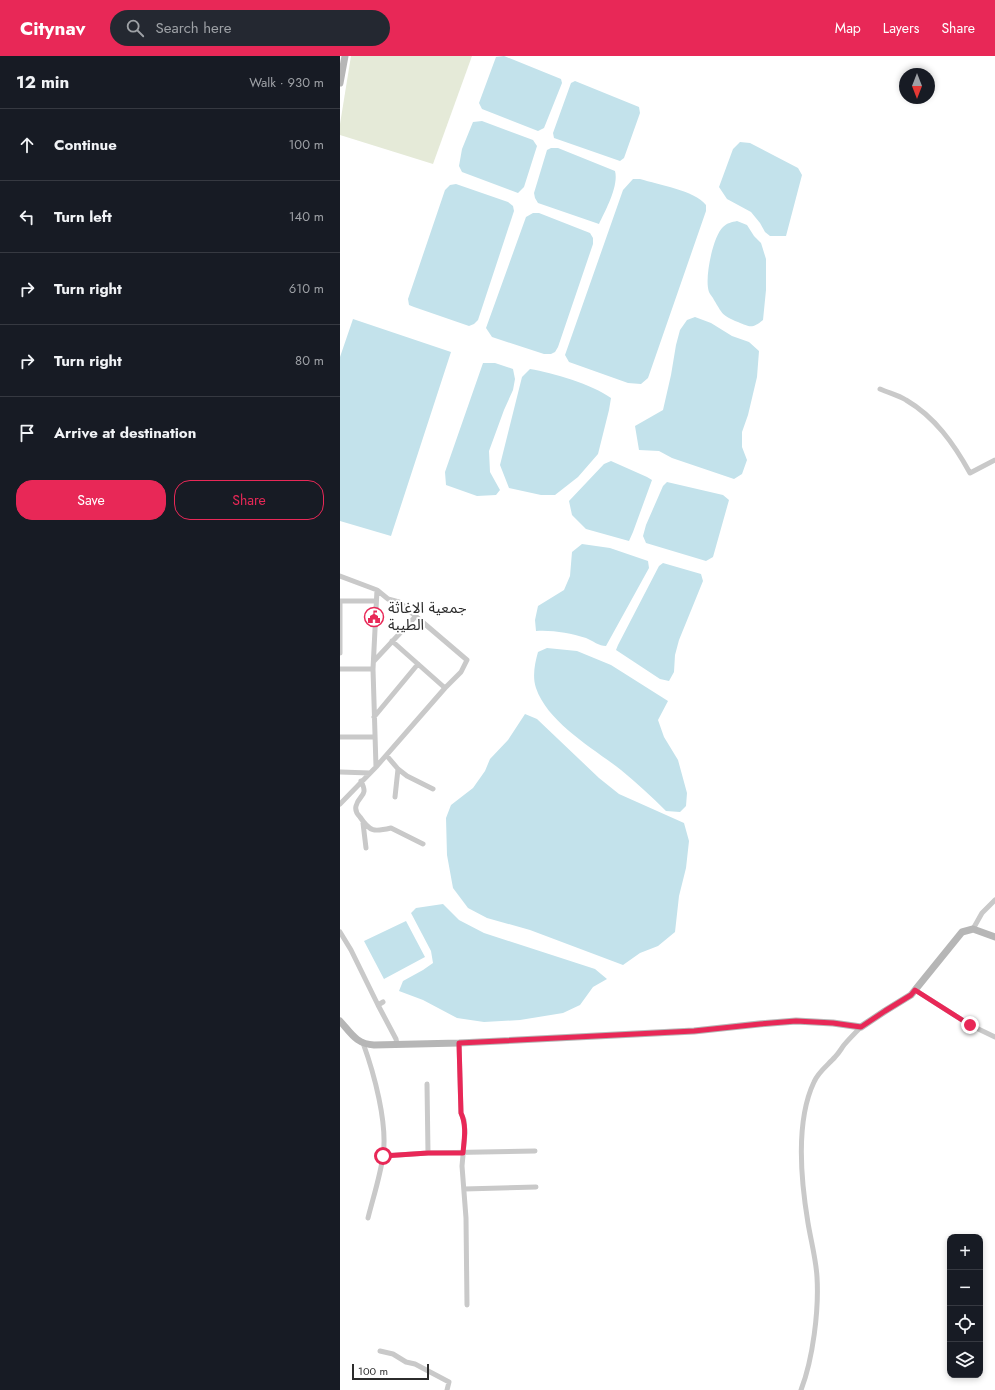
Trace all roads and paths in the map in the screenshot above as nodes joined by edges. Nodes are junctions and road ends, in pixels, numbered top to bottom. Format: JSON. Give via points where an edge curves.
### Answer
{"nodes":[{"id":1,"x":345,"y":56,"type":"edge"},
{"id":2,"x":340,"y":83,"type":"edge"},
{"id":3,"x":880,"y":389,"type":"dead end"},
{"id":4,"x":995,"y":460,"type":"edge"},
{"id":5,"x":340,"y":576,"type":"edge"},
{"id":6,"x":377,"y":590,"type":"junction"},
{"id":7,"x":340,"y":601,"type":"edge"},
{"id":8,"x":376,"y":601,"type":"junction"},
{"id":9,"x":416,"y":616,"type":"junction"},
{"id":10,"x":392,"y":642,"type":"junction"},
{"id":11,"x":340,"y":653,"type":"edge"},
{"id":12,"x":374,"y":661,"type":"junction"},
{"id":13,"x":418,"y":664,"type":"junction"},
{"id":14,"x":340,"y":669,"type":"edge"},
{"id":15,"x":373,"y":669,"type":"junction"},
{"id":16,"x":445,"y":688,"type":"junction"},
{"id":17,"x":374,"y":717,"type":"junction"},
{"id":18,"x":340,"y":737,"type":"edge"},
{"id":19,"x":375,"y":737,"type":"junction"},
{"id":20,"x":386,"y":756,"type":"junction"},
{"id":21,"x":376,"y":767,"type":"junction"},
{"id":22,"x":398,"y":769,"type":"junction"},
{"id":23,"x":340,"y":772,"type":"edge"},
{"id":24,"x":370,"y":773,"type":"junction"},
{"id":25,"x":362,"y":781,"type":"junction"},
{"id":26,"x":433,"y":789,"type":"dead end"},
{"id":27,"x":395,"y":797,"type":"dead end"},
{"id":28,"x":340,"y":804,"type":"edge"},
{"id":29,"x":363,"y":823,"type":"junction"},
{"id":30,"x":423,"y":844,"type":"dead end"},
{"id":31,"x":366,"y":848,"type":"dead end"},
{"id":32,"x":995,"y":900,"type":"edge"},
{"id":33,"x":973,"y":929,"type":"junction"},
{"id":34,"x":340,"y":932,"type":"edge"},
{"id":35,"x":995,"y":937,"type":"edge"},
{"id":36,"x":915,"y":990,"type":"junction"},
{"id":37,"x":383,"y":1002,"type":"dead end"},
{"id":38,"x":378,"y":1005,"type":"junction"},
{"id":39,"x":340,"y":1021,"type":"edge"},
{"id":40,"x":861,"y":1027,"type":"junction"},
{"id":41,"x":995,"y":1037,"type":"edge"},
{"id":42,"x":363,"y":1043,"type":"junction"},
{"id":43,"x":459,"y":1043,"type":"junction"},
{"id":44,"x":397,"y":1044,"type":"junction"},
{"id":45,"x":427,"y":1084,"type":"dead end"},
{"id":46,"x":535,"y":1151,"type":"dead end"},
{"id":47,"x":428,"y":1153,"type":"junction"},
{"id":48,"x":463,"y":1153,"type":"junction"},
{"id":49,"x":383,"y":1156,"type":"junction"},
{"id":50,"x":536,"y":1187,"type":"dead end"},
{"id":51,"x":464,"y":1189,"type":"junction"},
{"id":52,"x":368,"y":1218,"type":"dead end"},
{"id":53,"x":467,"y":1305,"type":"dead end"},
{"id":54,"x":380,"y":1351,"type":"dead end"},
{"id":55,"x":447,"y":1390,"type":"edge"},
{"id":56,"x":801,"y":1390,"type":"edge"}],
"edges":[{"from":1,"to":2,"type":"street"},
{"from":3,"to":4,"type":"street","via":[[905,399],[928,415],[946,435],[970,473]]},
{"from":5,"to":6,"type":"street"},
{"from":6,"to":8,"type":"street"},
{"from":6,"to":9,"type":"street","via":[[388,599],[399,602]]},
{"from":7,"to":8,"type":"street"},
{"from":7,"to":11,"type":"street"},
{"from":8,"to":12,"type":"street"},
{"from":9,"to":10,"type":"street"},
{"from":9,"to":16,"type":"street","via":[[467,660],[461,672]]},
{"from":10,"to":12,"type":"street"},
{"from":10,"to":13,"type":"street"},
{"from":12,"to":15,"type":"street"},
{"from":13,"to":16,"type":"street"},
{"from":13,"to":17,"type":"street"},
{"from":14,"to":15,"type":"street"},
{"from":15,"to":17,"type":"street"},
{"from":16,"to":20,"type":"street"},
{"from":17,"to":19,"type":"street"},
{"from":18,"to":19,"type":"street"},
{"from":19,"to":21,"type":"street"},
{"from":20,"to":21,"type":"street"},
{"from":20,"to":22,"type":"street"},
{"from":21,"to":24,"type":"street"},
{"from":22,"to":26,"type":"street"},
{"from":22,"to":27,"type":"street"},
{"from":23,"to":24,"type":"street"},
{"from":24,"to":25,"type":"street"},
{"from":25,"to":28,"type":"street"},
{"from":25,"to":29,"type":"street","via":[[365,789],[356,809]]},
{"from":29,"to":30,"type":"street","via":[[370,829],[379,831],[391,828]]},
{"from":29,"to":31,"type":"street"},
{"from":32,"to":33,"type":"street","via":[[982,913]]},
{"from":33,"to":35,"type":"street"},
{"from":33,"to":36,"type":"street","via":[[962,932]]},
{"from":34,"to":38,"type":"street"},
{"from":36,"to":40,"type":"street"},
{"from":36,"to":41,"type":"street","via":[[970,1025]]},
{"from":37,"to":38,"type":"street"},
{"from":38,"to":44,"type":"street"},
{"from":39,"to":42,"type":"street"},
{"from":40,"to":43,"type":"street","via":[[796,1021],[694,1031]]},
{"from":40,"to":56,"type":"street","via":[[814,1081],[803,1120],[803,1178],[817,1276],[817,1297],[810,1357]]},
{"from":42,"to":44,"type":"street"},
{"from":42,"to":49,"type":"street","via":[[372,1068],[384,1127]]},
{"from":43,"to":44,"type":"street"},
{"from":43,"to":48,"type":"street","via":[[461,1113],[465,1133]]},
{"from":45,"to":47,"type":"street"},
{"from":46,"to":48,"type":"street"},
{"from":47,"to":48,"type":"street"},
{"from":47,"to":49,"type":"street"},
{"from":48,"to":51,"type":"street"},
{"from":49,"to":52,"type":"street"},
{"from":50,"to":51,"type":"street"},
{"from":51,"to":53,"type":"street"},
{"from":54,"to":55,"type":"street","via":[[393,1354],[449,1382]]}]}
